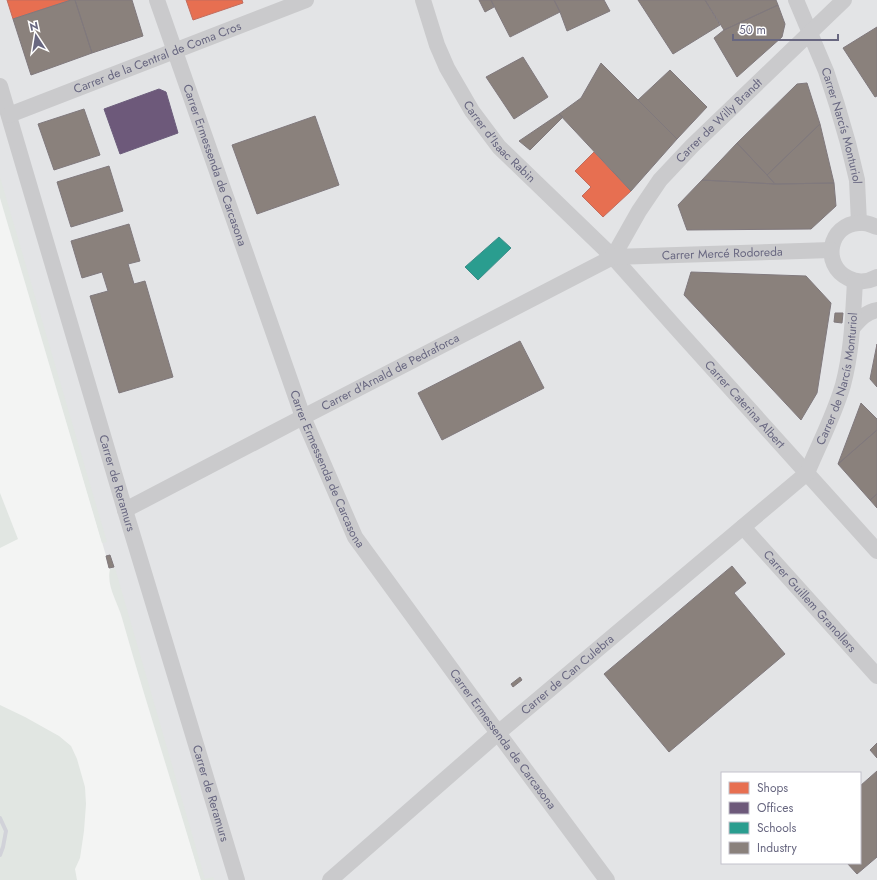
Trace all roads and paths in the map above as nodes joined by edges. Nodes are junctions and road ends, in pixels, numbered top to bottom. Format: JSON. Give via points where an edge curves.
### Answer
{"nodes":[{"id":1,"x":157,"y":0,"type":"edge"},
{"id":2,"x":306,"y":0,"type":"edge"},
{"id":3,"x":423,"y":0,"type":"edge"},
{"id":4,"x":796,"y":0,"type":"edge"},
{"id":5,"x":844,"y":0,"type":"edge"},
{"id":6,"x":810,"y":33,"type":"junction"},
{"id":7,"x":174,"y":51,"type":"junction"},
{"id":8,"x":0,"y":86,"type":"edge"},
{"id":9,"x":9,"y":115,"type":"junction"},
{"id":10,"x":859,"y":222,"type":"junction"},
{"id":11,"x":877,"y":227,"type":"edge"},
{"id":12,"x":832,"y":250,"type":"junction"},
{"id":13,"x":613,"y":257,"type":"junction"},
{"id":14,"x":877,"y":277,"type":"edge"},
{"id":15,"x":855,"y":281,"type":"junction"},
{"id":16,"x":877,"y":310,"type":"edge"},
{"id":17,"x":853,"y":327,"type":"junction"},
{"id":18,"x":303,"y":417,"type":"junction"},
{"id":19,"x":807,"y":474,"type":"junction"},
{"id":20,"x":125,"y":510,"type":"junction"},
{"id":21,"x":743,"y":527,"type":"junction"},
{"id":22,"x":877,"y":550,"type":"edge"},
{"id":23,"x":877,"y":676,"type":"edge"},
{"id":24,"x":498,"y":733,"type":"junction"},
{"id":25,"x":237,"y":880,"type":"edge"},
{"id":26,"x":330,"y":880,"type":"edge"},
{"id":27,"x":607,"y":880,"type":"edge"}],
"edges":[{"from":1,"to":7,"type":"street","name":"Carrer Ermessenda de Carcasona"},
{"from":2,"to":7,"type":"street","name":"Carrer de la Central de Coma Cros"},
{"from":3,"to":13,"type":"street","name":"Carrer d'Isaac Rabin","via":[[444,62],[472,111],[500,147]]},
{"from":4,"to":6,"type":"street","name":"Carrer Narcís Monturiol"},
{"from":5,"to":6,"type":"street","name":"Carrer de Willy Brandt"},
{"from":6,"to":10,"type":"street","name":"Carrer Narcís Monturiol","via":[[833,91],[848,143],[856,180]]},
{"from":6,"to":13,"type":"street","name":"Carrer de Willy Brandt","via":[[660,180]]},
{"from":7,"to":9,"type":"street","name":"Carrer de la Central de Coma Cros"},
{"from":7,"to":18,"type":"street","name":"Carrer Ermessenda de Carcasona"},
{"from":8,"to":9,"type":"street","name":"Carrer de Reramurs"},
{"from":9,"to":20,"type":"street","name":"Carrer de Reramurs"},
{"from":10,"to":11,"type":"street"},
{"from":10,"to":12,"type":"street","via":[[840,231]]},
{"from":12,"to":13,"type":"street","name":"Carrer Mercé Rodoreda"},
{"from":12,"to":15,"type":"street","via":[[836,268],[844,276]]},
{"from":13,"to":18,"type":"street","name":"Carrer d'Arnald de Pedraforca"},
{"from":13,"to":19,"type":"street","name":"Carrer Caterina Albert"},
{"from":14,"to":15,"type":"street"},
{"from":15,"to":17,"type":"street","name":"Carrer de Narcís Monturiol"},
{"from":16,"to":17,"type":"street","via":[[863,316]]},
{"from":17,"to":19,"type":"street","name":"Carrer de Narcís Monturiol","via":[[841,391]]},
{"from":18,"to":20,"type":"street","name":"Carrer d'Arnald de Pedraforca"},
{"from":18,"to":24,"type":"street","name":"Carrer Ermessenda de Carcasona","via":[[355,537]]},
{"from":19,"to":21,"type":"street","name":"Carrer de Can Culebra"},
{"from":19,"to":22,"type":"street","name":"Carrer Caterina Albert"},
{"from":20,"to":25,"type":"street","name":"Carrer de Reramurs"},
{"from":21,"to":23,"type":"street","name":"Carrer Guillem Granollers"},
{"from":21,"to":24,"type":"street","name":"Carrer de Can Culebra"},
{"from":24,"to":26,"type":"street","name":"Carrer de Can Culebra"},
{"from":24,"to":27,"type":"street","name":"Carrer Ermessenda de Carcasona"}]}
